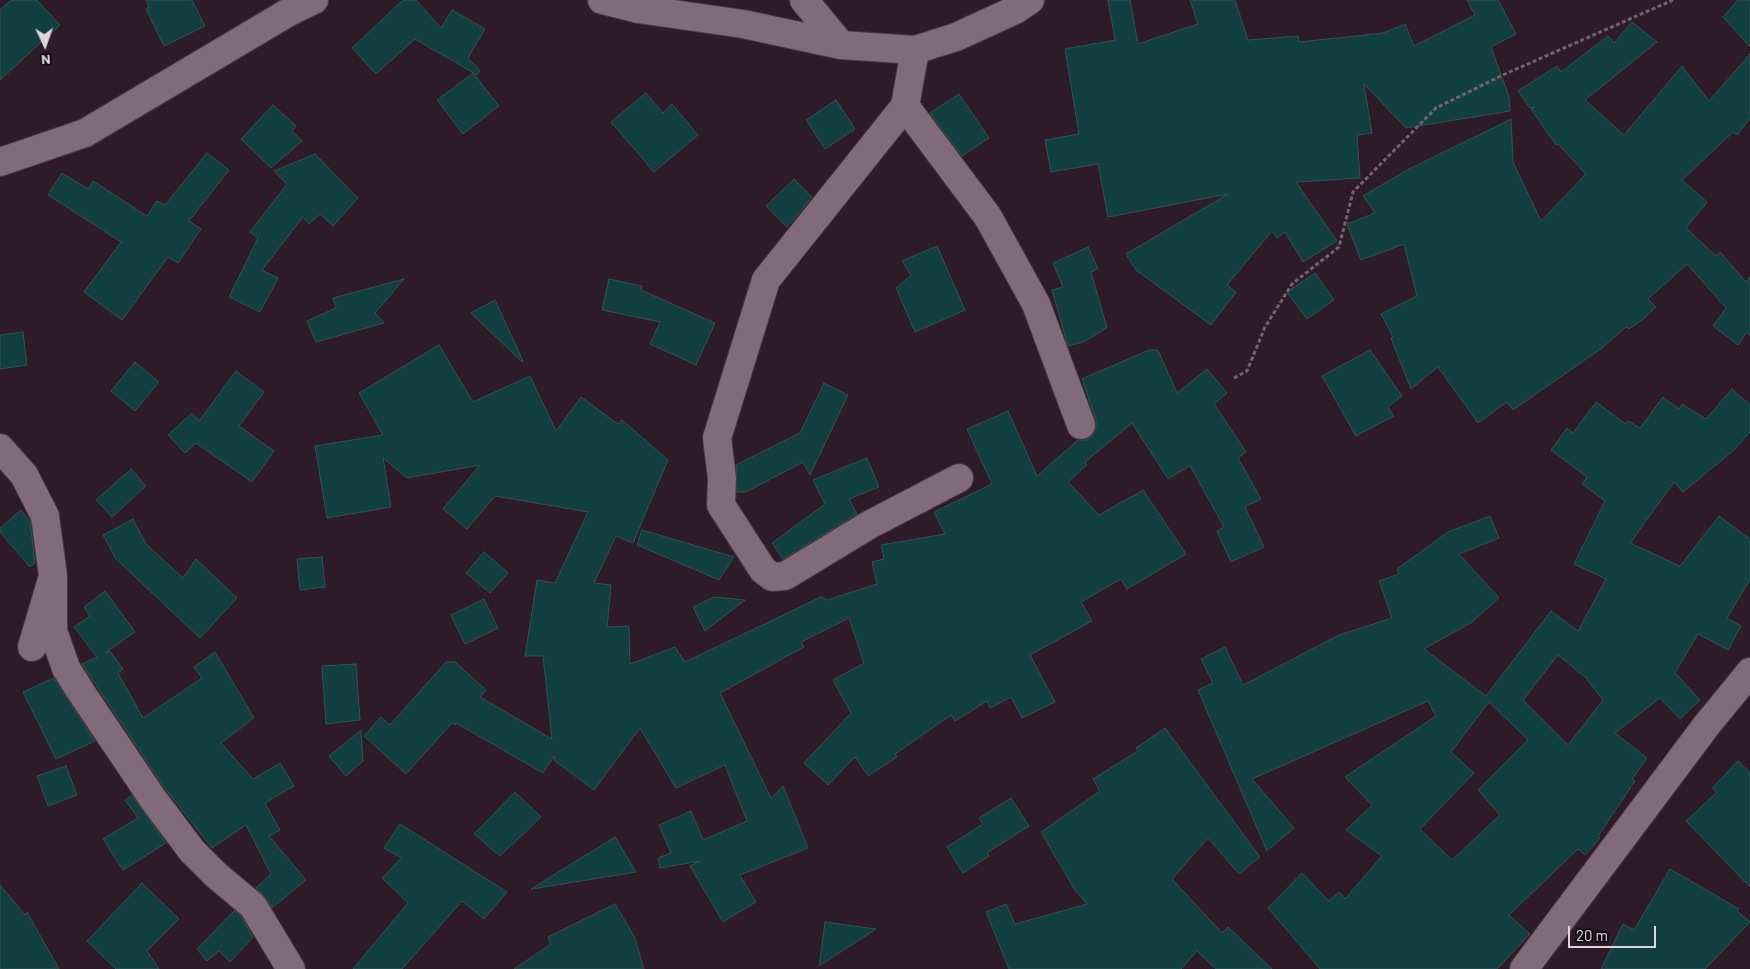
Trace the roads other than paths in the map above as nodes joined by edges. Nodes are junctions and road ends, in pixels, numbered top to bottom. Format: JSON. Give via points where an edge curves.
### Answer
{"nodes":[{"id":1,"x":314,"y":0,"type":"edge"},
{"id":2,"x":602,"y":0,"type":"edge"},
{"id":3,"x":804,"y":0,"type":"edge"},
{"id":4,"x":1030,"y":0,"type":"edge"},
{"id":5,"x":841,"y":45,"type":"junction"},
{"id":6,"x":915,"y":50,"type":"junction"},
{"id":7,"x":904,"y":106,"type":"junction"},
{"id":8,"x":0,"y":162,"type":"edge"},
{"id":9,"x":1082,"y":425,"type":"dead end"},
{"id":10,"x":0,"y":448,"type":"edge"},
{"id":11,"x":959,"y":478,"type":"dead end"},
{"id":12,"x":53,"y":576,"type":"junction"},
{"id":13,"x":32,"y":647,"type":"dead end"},
{"id":14,"x":1750,"y":672,"type":"edge"},
{"id":15,"x":291,"y":969,"type":"edge"},
{"id":16,"x":1524,"y":969,"type":"edge"}],
"edges":[{"from":1,"to":8,"type":"street","via":[[85,133]]},
{"from":2,"to":5,"type":"street","via":[[638,9],[743,24]]},
{"from":3,"to":5,"type":"street"},
{"from":4,"to":6,"type":"street","via":[[956,37]]},
{"from":5,"to":6,"type":"street"},
{"from":6,"to":7,"type":"street"},
{"from":7,"to":9,"type":"street","via":[[993,226],[1036,304]]},
{"from":7,"to":11,"type":"street","via":[[766,280],[717,438],[722,478],[721,505],[763,570],[772,577],[785,576],[869,525]]},
{"from":10,"to":12,"type":"street","via":[[24,475],[45,516]]},
{"from":12,"to":13,"type":"street"},
{"from":12,"to":15,"type":"street","via":[[53,631],[66,668],[153,799],[192,851],[253,906]]},
{"from":14,"to":16,"type":"street"}]}
